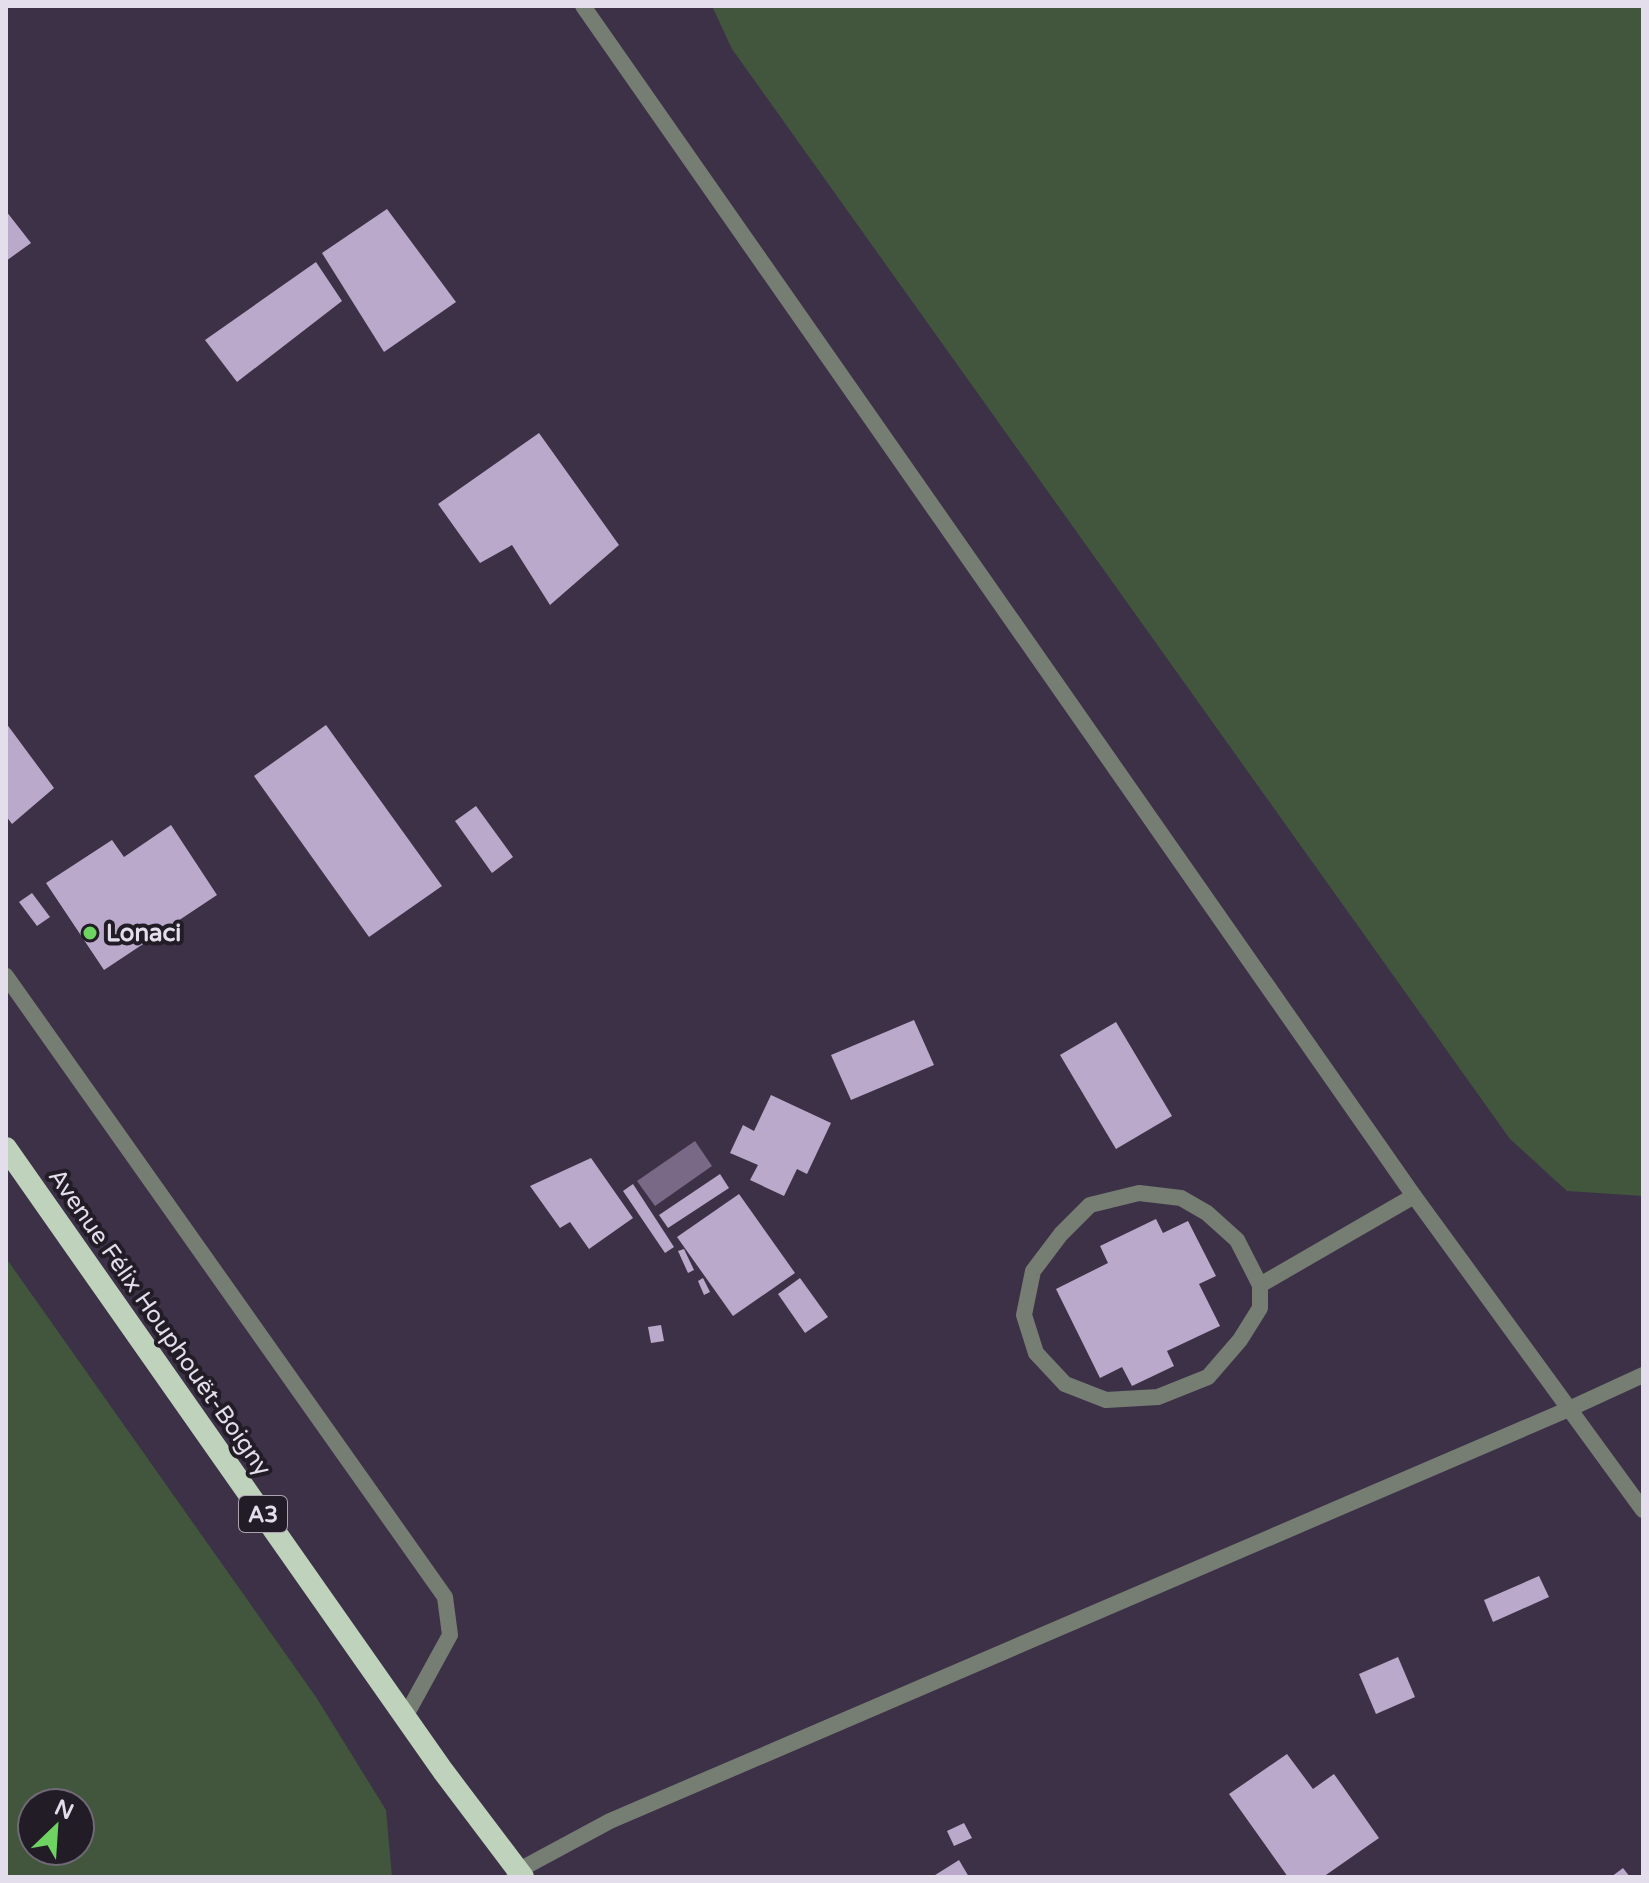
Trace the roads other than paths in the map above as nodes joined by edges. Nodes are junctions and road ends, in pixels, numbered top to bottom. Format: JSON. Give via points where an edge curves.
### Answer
{"nodes":[{"id":1,"x":583,"y":6,"type":"edge"},
{"id":2,"x":6,"y":976,"type":"edge"},
{"id":3,"x":6,"y":1148,"type":"edge"},
{"id":4,"x":1414,"y":1196,"type":"junction"},
{"id":5,"x":1260,"y":1285,"type":"junction"},
{"id":6,"x":1643,"y":1375,"type":"edge"},
{"id":7,"x":1569,"y":1409,"type":"junction"},
{"id":8,"x":1643,"y":1510,"type":"edge"},
{"id":9,"x":405,"y":1717,"type":"junction"},
{"id":10,"x":519,"y":1875,"type":"edge"}],
"edges":[{"from":1,"to":4,"type":"street"},
{"from":2,"to":9,"type":"street","via":[[445,1597],[450,1635]]},
{"from":3,"to":9,"type":"highway","name":"Avenue Félix Houphouët-Boigny","number":"A3"},
{"from":4,"to":5,"type":"street"},
{"from":4,"to":7,"type":"street"},
{"from":5,"to":5,"type":"street","via":[[1260,1308],[1208,1377],[1158,1397],[1106,1400],[1065,1384],[1036,1353],[1024,1315],[1033,1271],[1061,1234],[1090,1205],[1139,1193],[1181,1198],[1207,1213],[1237,1240]]},
{"from":6,"to":7,"type":"street"},
{"from":7,"to":8,"type":"street"},
{"from":7,"to":10,"type":"street","via":[[610,1821]]},
{"from":9,"to":10,"type":"highway","name":"Avenue Félix Houphouët-Boigny","number":"A3"}]}
